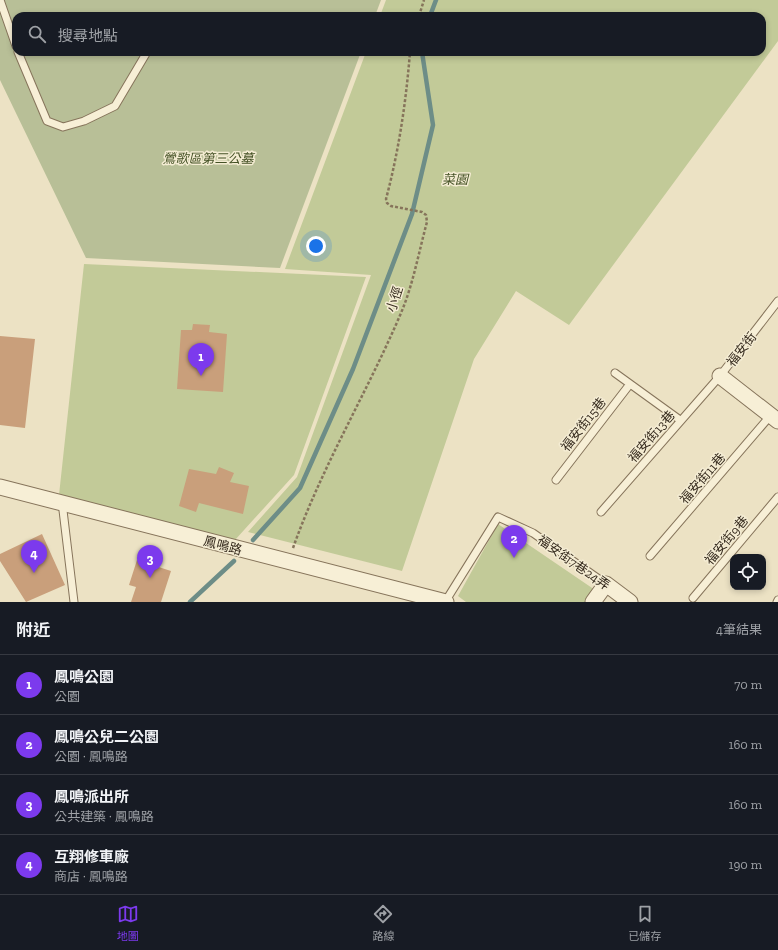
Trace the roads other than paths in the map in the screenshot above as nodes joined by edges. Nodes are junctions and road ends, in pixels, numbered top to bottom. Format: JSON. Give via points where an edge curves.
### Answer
{"nodes":[{"id":1,"x":0,"y":0,"type":"edge"},
{"id":2,"x":12,"y":34,"type":"edge"},
{"id":3,"x":20,"y":56,"type":"edge"},
{"id":4,"x":145,"y":56,"type":"edge"},
{"id":5,"x":778,"y":301,"type":"edge"},
{"id":6,"x":615,"y":373,"type":"dead end"},
{"id":7,"x":720,"y":376,"type":"junction"},
{"id":8,"x":630,"y":384,"type":"junction"},
{"id":9,"x":775,"y":418,"type":"edge"},
{"id":10,"x":680,"y":420,"type":"junction"},
{"id":11,"x":556,"y":480,"type":"dead end"},
{"id":12,"x":0,"y":487,"type":"edge"},
{"id":13,"x":778,"y":498,"type":"edge"},
{"id":14,"x":62,"y":502,"type":"junction"},
{"id":15,"x":601,"y":512,"type":"dead end"},
{"id":16,"x":650,"y":556,"type":"dead end"},
{"id":17,"x":606,"y":584,"type":"junction"},
{"id":18,"x":693,"y":598,"type":"dead end"},
{"id":19,"x":74,"y":602,"type":"edge"},
{"id":20,"x":445,"y":602,"type":"edge"},
{"id":21,"x":593,"y":602,"type":"edge"},
{"id":22,"x":630,"y":602,"type":"edge"}],
"edges":[{"from":1,"to":2,"type":"lane"},
{"from":3,"to":4,"type":"lane","via":[[47,121],[63,127],[84,121],[115,106]]},
{"from":5,"to":7,"type":"lane","name":"福安街"},
{"from":6,"to":8,"type":"lane"},
{"from":7,"to":9,"type":"street","name":"福安街"},
{"from":7,"to":10,"type":"lane","name":"福安街13巷"},
{"from":8,"to":10,"type":"lane"},
{"from":8,"to":11,"type":"lane","name":"福安街15巷"},
{"from":9,"to":16,"type":"lane","name":"福安街11巷"},
{"from":10,"to":15,"type":"lane","name":"福安街13巷"},
{"from":12,"to":14,"type":"street","name":"鳳鳴路"},
{"from":13,"to":18,"type":"lane","name":"福安街9巷"},
{"from":14,"to":19,"type":"lane"},
{"from":14,"to":20,"type":"street","name":"鳳鳴路"},
{"from":17,"to":20,"type":"lane","name":"福安街7巷24弄","via":[[533,533],[498,517]]},
{"from":17,"to":21,"type":"street"},
{"from":17,"to":22,"type":"street","name":"福安街7巷24弄"}]}
